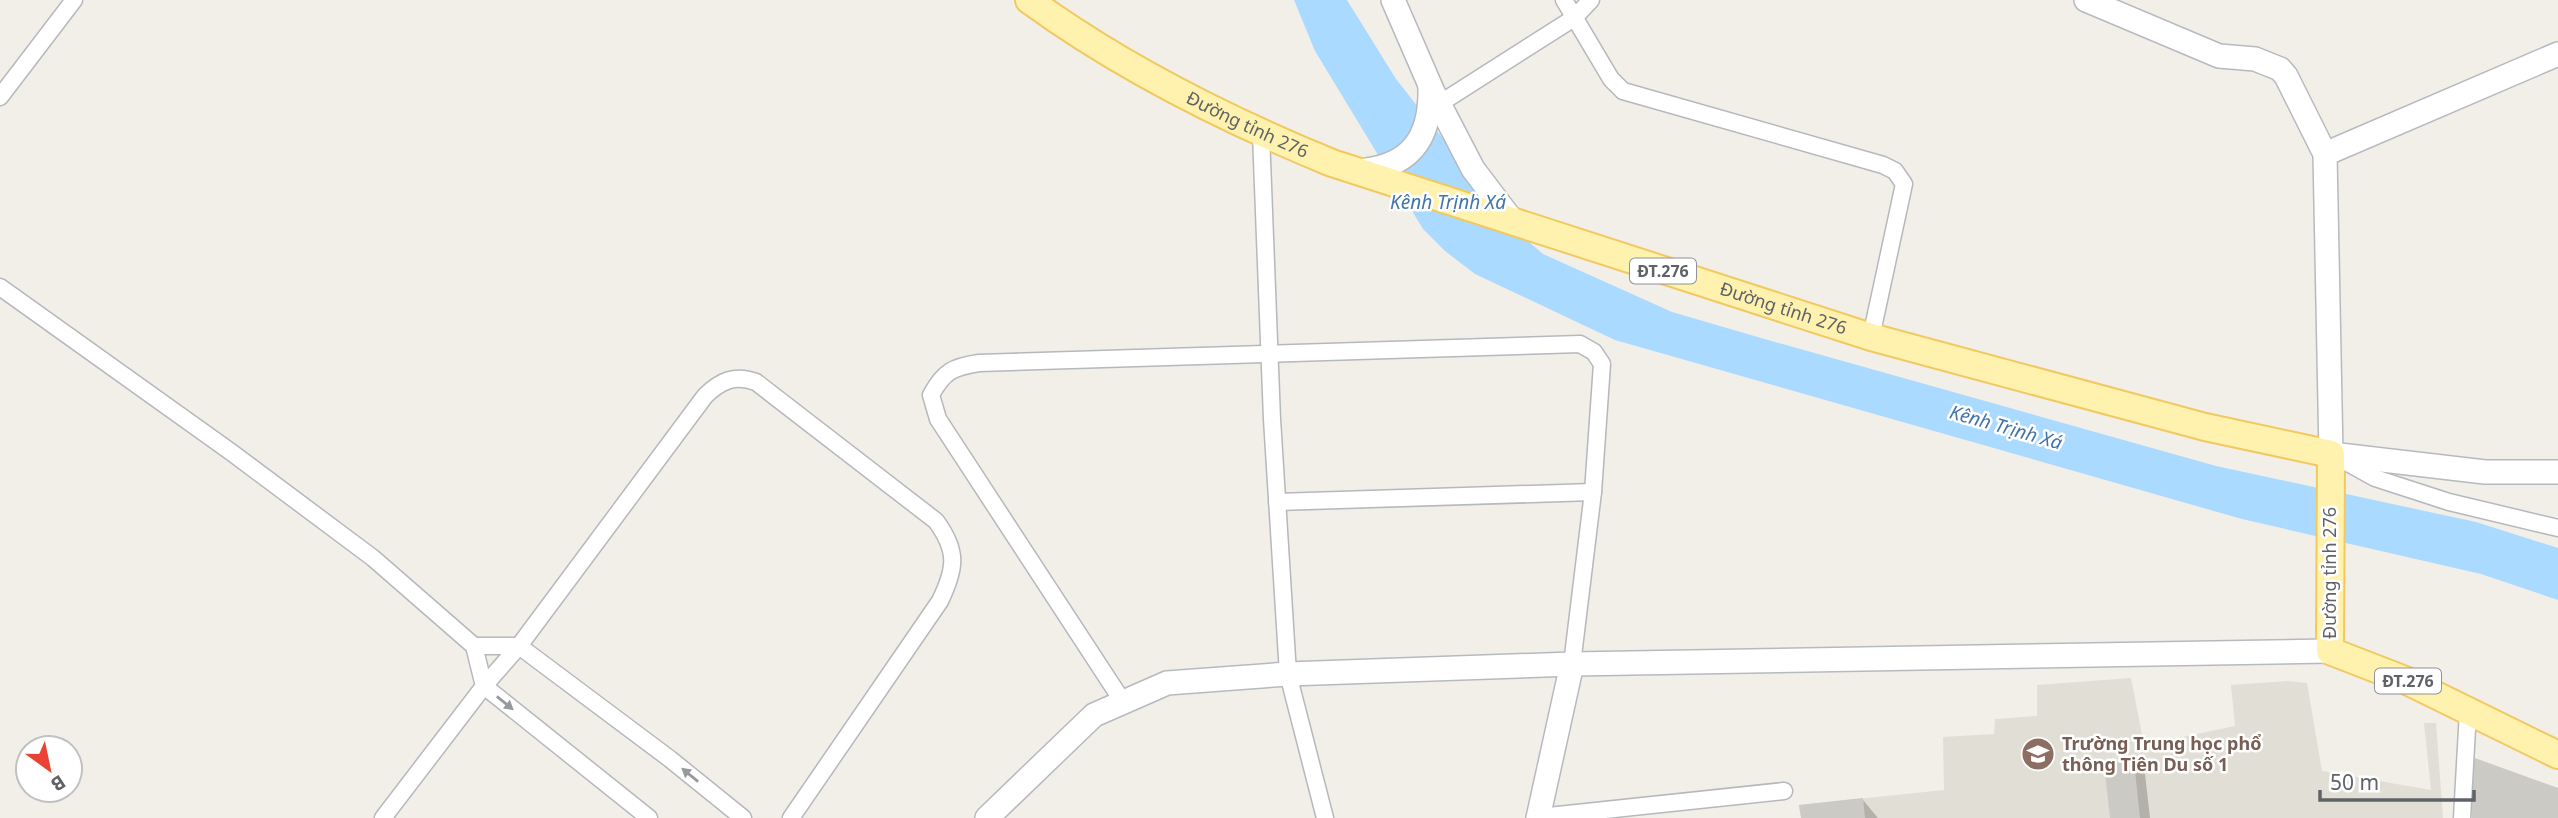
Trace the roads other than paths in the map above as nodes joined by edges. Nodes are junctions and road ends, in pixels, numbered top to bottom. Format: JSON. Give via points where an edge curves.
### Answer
{"nodes":[{"id":1,"x":74,"y":0,"type":"edge"},
{"id":2,"x":1029,"y":0,"type":"edge"},
{"id":3,"x":1393,"y":0,"type":"edge"},
{"id":4,"x":1564,"y":0,"type":"edge"},
{"id":5,"x":1591,"y":0,"type":"edge"},
{"id":6,"x":2086,"y":0,"type":"edge"},
{"id":7,"x":1574,"y":18,"type":"junction"},
{"id":8,"x":2558,"y":54,"type":"edge"},
{"id":9,"x":1435,"y":94,"type":"junction"},
{"id":10,"x":0,"y":97,"type":"edge"},
{"id":11,"x":1261,"y":134,"type":"junction"},
{"id":12,"x":2325,"y":154,"type":"junction"},
{"id":13,"x":1356,"y":171,"type":"junction"},
{"id":14,"x":1514,"y":223,"type":"junction"},
{"id":15,"x":0,"y":287,"type":"edge"},
{"id":16,"x":1871,"y":337,"type":"junction"},
{"id":17,"x":1270,"y":353,"type":"junction"},
{"id":18,"x":2331,"y":454,"type":"junction"},
{"id":19,"x":2558,"y":472,"type":"edge"},
{"id":20,"x":1592,"y":492,"type":"junction"},
{"id":21,"x":1278,"y":502,"type":"junction"},
{"id":22,"x":2558,"y":528,"type":"edge"},
{"id":23,"x":474,"y":646,"type":"junction"},
{"id":24,"x":519,"y":646,"type":"junction"},
{"id":25,"x":2330,"y":651,"type":"junction"},
{"id":26,"x":1572,"y":664,"type":"junction"},
{"id":27,"x":1288,"y":674,"type":"junction"},
{"id":28,"x":484,"y":686,"type":"junction"},
{"id":29,"x":1123,"y":702,"type":"junction"},
{"id":30,"x":2468,"y":711,"type":"junction"},
{"id":31,"x":2558,"y":755,"type":"edge"},
{"id":32,"x":1784,"y":791,"type":"dead end"},
{"id":33,"x":383,"y":818,"type":"edge"},
{"id":34,"x":649,"y":818,"type":"edge"},
{"id":35,"x":743,"y":818,"type":"edge"},
{"id":36,"x":790,"y":818,"type":"edge"},
{"id":37,"x":987,"y":818,"type":"edge"},
{"id":38,"x":1325,"y":818,"type":"edge"},
{"id":39,"x":1538,"y":818,"type":"edge"},
{"id":40,"x":2462,"y":818,"type":"edge"}],
"edges":[{"from":1,"to":10,"type":"street"},
{"from":2,"to":11,"type":"main road","name":"Đường tỉnh 276","number":"ĐT.276","via":[[1156,80]]},
{"from":3,"to":9,"type":"main road"},
{"from":4,"to":7,"type":"street"},
{"from":5,"to":7,"type":"street"},
{"from":6,"to":12,"type":"main road","via":[[2220,56],[2255,59],[2280,69]]},
{"from":7,"to":9,"type":"street"},
{"from":7,"to":16,"type":"street","via":[[1623,91],[1895,172],[1904,184]]},
{"from":8,"to":12,"type":"main road"},
{"from":9,"to":13,"type":"main road","via":[[1417,145],[1381,167]]},
{"from":9,"to":14,"type":"main road","via":[[1473,169]]},
{"from":11,"to":13,"type":"main road","name":"Đường tỉnh 276","number":"ĐT.276"},
{"from":11,"to":17,"type":"street"},
{"from":12,"to":18,"type":"main road"},
{"from":13,"to":14,"type":"main road","name":"Đường tỉnh 276","number":"ĐT.276"},
{"from":14,"to":16,"type":"main road","name":"Đường tỉnh 276","number":"ĐT.276"},
{"from":15,"to":23,"type":"street","via":[[373,558]]},
{"from":16,"to":18,"type":"main road","name":"Đường tỉnh 276","number":"ĐT.276","via":[[2205,428]]},
{"from":17,"to":20,"type":"street","via":[[1580,344],[1602,364]]},
{"from":17,"to":21,"type":"street"},
{"from":17,"to":29,"type":"street","via":[[979,363],[959,366],[940,379],[931,395],[938,419]]},
{"from":18,"to":19,"type":"main road","via":[[2485,472]]},
{"from":18,"to":22,"type":"street","via":[[2375,478],[2410,490]]},
{"from":18,"to":25,"type":"main road","name":"Đường tỉnh 276"},
{"from":20,"to":21,"type":"street"},
{"from":20,"to":26,"type":"street"},
{"from":21,"to":27,"type":"street"},
{"from":23,"to":24,"type":"street"},
{"from":23,"to":28,"type":"street"},
{"from":24,"to":28,"type":"street"},
{"from":35,"to":24,"type":"street","one_way":true},
{"from":24,"to":36,"type":"street","via":[[705,396],[728,380],[756,382],[936,521],[954,553],[940,601]]},
{"from":25,"to":26,"type":"main road"},
{"from":25,"to":30,"type":"main road","name":"Đường tỉnh 276","number":"ĐT.276"},
{"from":26,"to":27,"type":"main road"},
{"from":26,"to":39,"type":"main road"},
{"from":27,"to":29,"type":"main road","via":[[1167,683]]},
{"from":27,"to":38,"type":"street"},
{"from":28,"to":33,"type":"street"},
{"from":28,"to":34,"type":"street","one_way":true},
{"from":29,"to":37,"type":"main road","via":[[1094,715]]},
{"from":30,"to":31,"type":"main road","name":"Đường tỉnh 276","number":"ĐT.276"},
{"from":30,"to":40,"type":"street"},
{"from":32,"to":39,"type":"street"}]}
